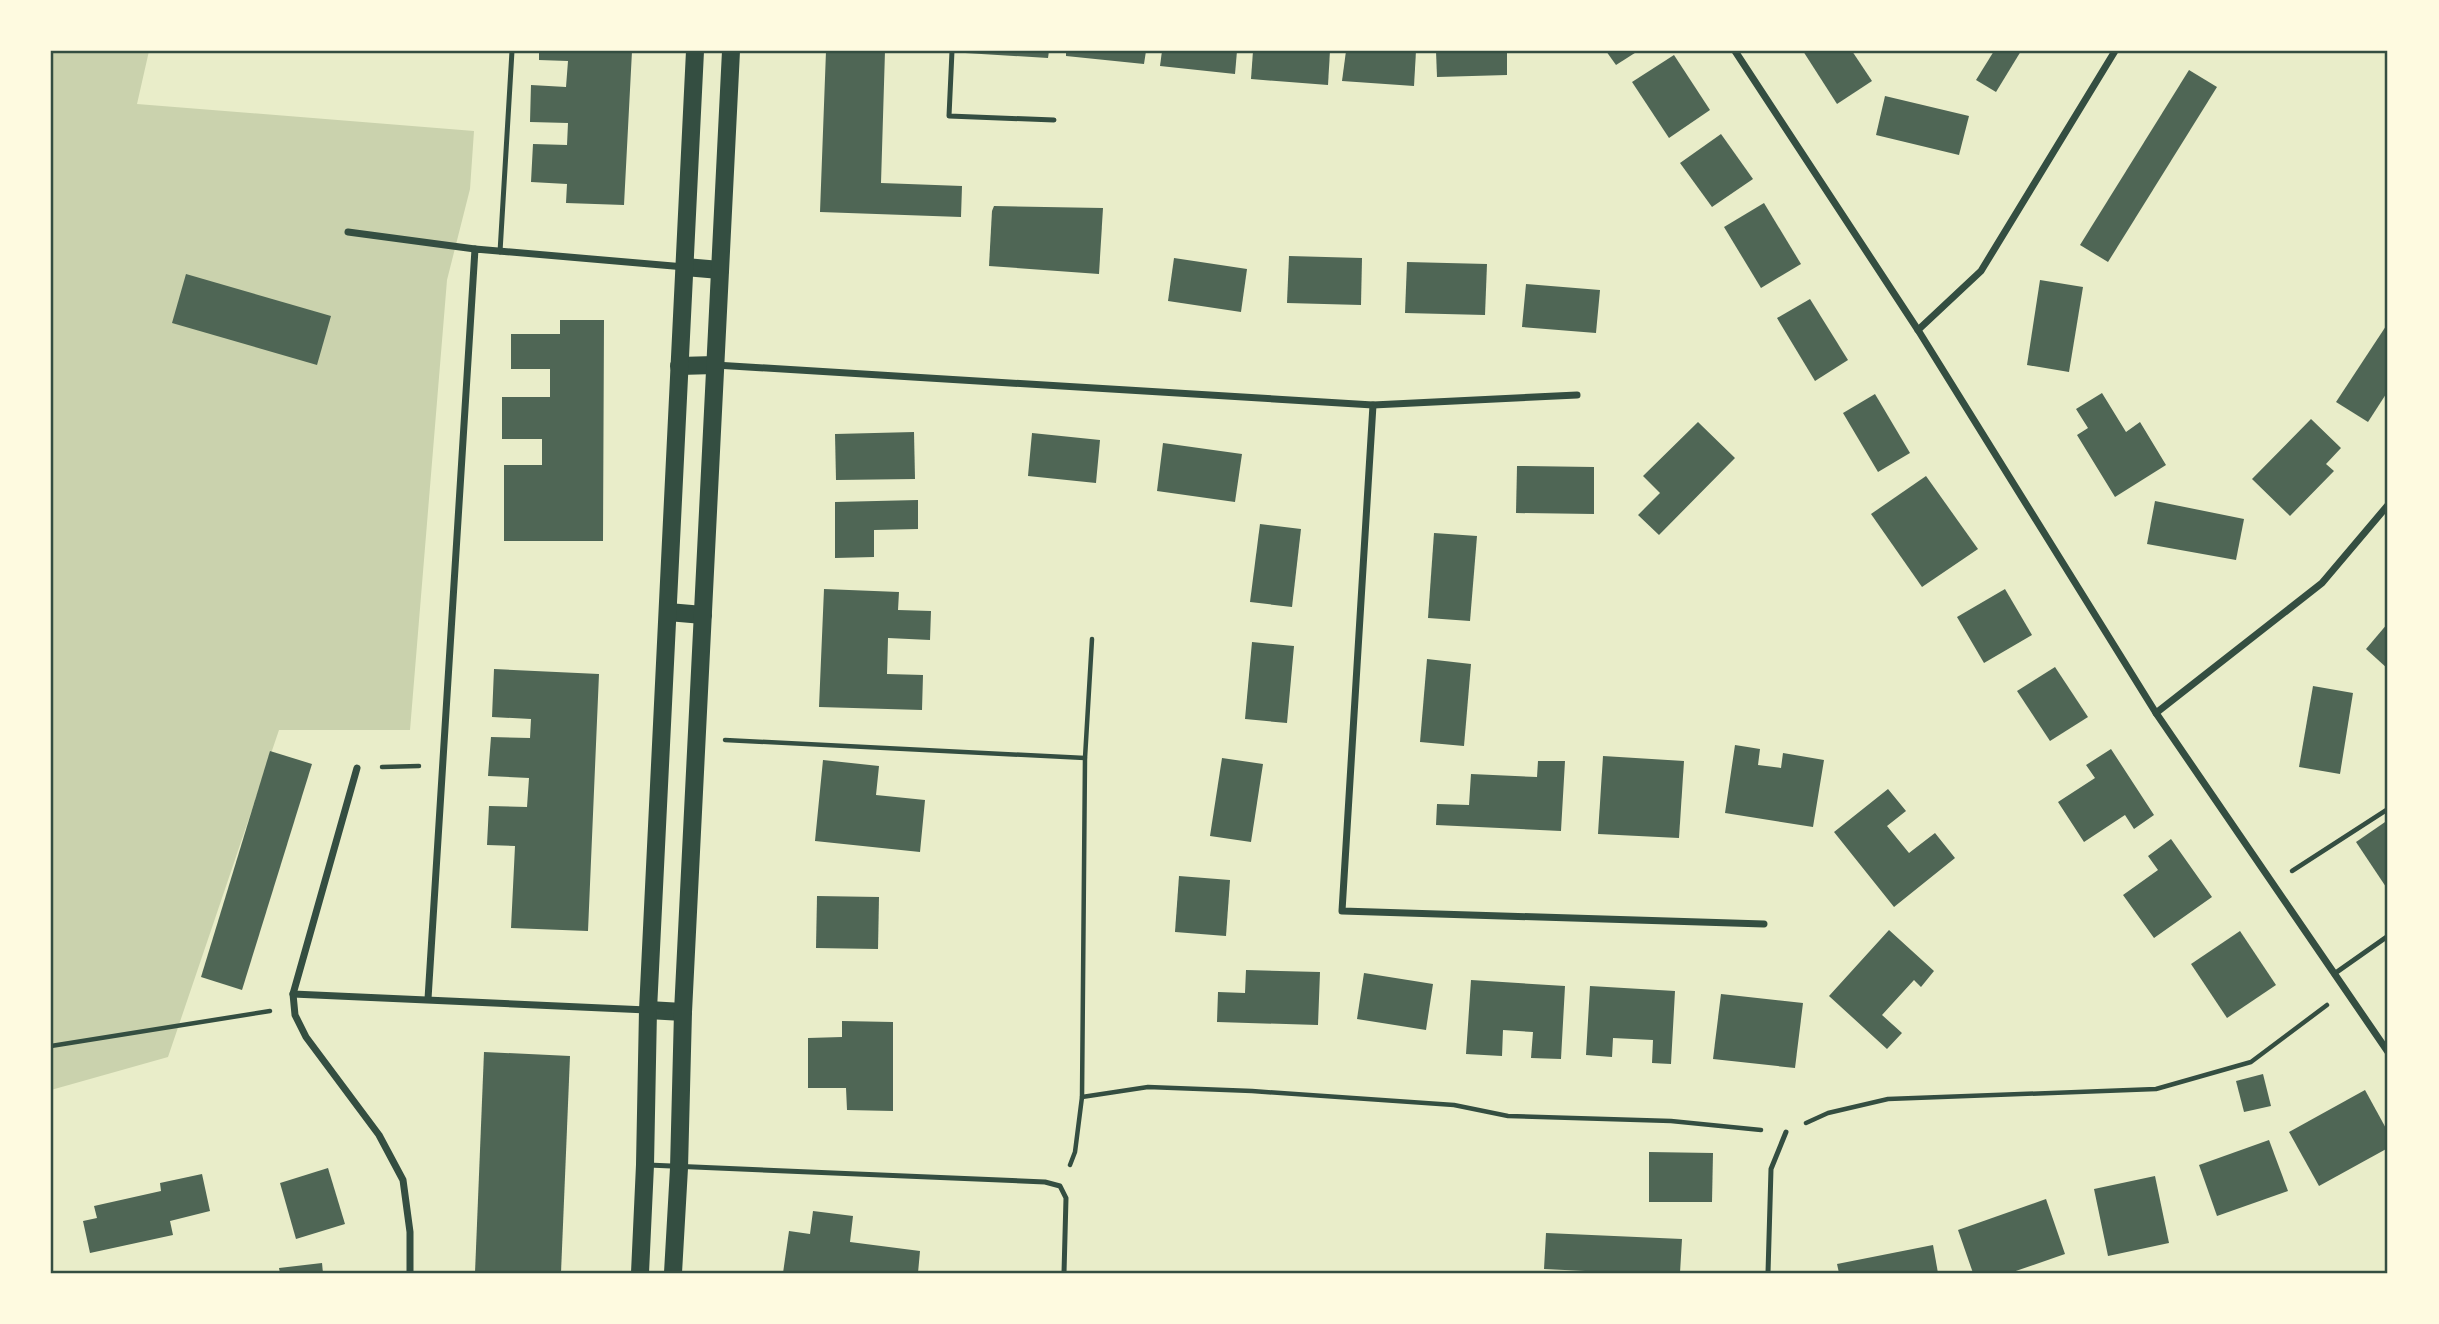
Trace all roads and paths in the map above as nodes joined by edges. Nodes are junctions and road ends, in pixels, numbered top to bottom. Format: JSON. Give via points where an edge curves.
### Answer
{"nodes":[{"id":1,"x":512,"y":51,"type":"edge"},
{"id":2,"x":695,"y":51,"type":"edge"},
{"id":3,"x":731,"y":51,"type":"edge"},
{"id":4,"x":952,"y":51,"type":"edge"},
{"id":5,"x":1735,"y":51,"type":"edge"},
{"id":6,"x":2115,"y":51,"type":"edge"},
{"id":7,"x":1054,"y":120,"type":"dead end"},
{"id":8,"x":348,"y":232,"type":"dead end"},
{"id":9,"x":475,"y":249,"type":"junction"},
{"id":10,"x":500,"y":251,"type":"junction"},
{"id":11,"x":685,"y":267,"type":"junction"},
{"id":12,"x":720,"y":270,"type":"junction"},
{"id":13,"x":1918,"y":330,"type":"junction"},
{"id":14,"x":715,"y":365,"type":"junction"},
{"id":15,"x":679,"y":366,"type":"junction"},
{"id":16,"x":1577,"y":395,"type":"dead end"},
{"id":17,"x":1373,"y":405,"type":"junction"},
{"id":18,"x":2388,"y":505,"type":"edge"},
{"id":19,"x":668,"y":612,"type":"junction"},
{"id":20,"x":703,"y":615,"type":"junction"},
{"id":21,"x":1092,"y":639,"type":"dead end"},
{"id":22,"x":2157,"y":713,"type":"junction"},
{"id":23,"x":696,"y":739,"type":"junction"},
{"id":24,"x":1085,"y":758,"type":"junction"},
{"id":25,"x":442,"y":765,"type":"junction"},
{"id":26,"x":357,"y":768,"type":"joint"},
{"id":27,"x":2388,"y":809,"type":"edge"},
{"id":28,"x":2273,"y":883,"type":"junction"},
{"id":29,"x":1764,"y":924,"type":"dead end"},
{"id":30,"x":2388,"y":936,"type":"edge"},
{"id":31,"x":2334,"y":974,"type":"junction"},
{"id":32,"x":2346,"y":991,"type":"junction"},
{"id":33,"x":293,"y":994,"type":"junction"},
{"id":34,"x":428,"y":999,"type":"junction"},
{"id":35,"x":295,"y":1007,"type":"junction"},
{"id":36,"x":648,"y":1010,"type":"junction"},
{"id":37,"x":683,"y":1012,"type":"junction"},
{"id":38,"x":51,"y":1046,"type":"edge"},
{"id":39,"x":2388,"y":1052,"type":"edge"},
{"id":40,"x":1082,"y":1097,"type":"junction"},
{"id":41,"x":1786,"y":1132,"type":"junction"},
{"id":42,"x":645,"y":1165,"type":"junction"},
{"id":43,"x":679,"y":1168,"type":"junction"},
{"id":44,"x":1060,"y":1186,"type":"junction"},
{"id":45,"x":410,"y":1273,"type":"edge"},
{"id":46,"x":640,"y":1273,"type":"edge"},
{"id":47,"x":673,"y":1273,"type":"edge"},
{"id":48,"x":1064,"y":1273,"type":"edge"},
{"id":49,"x":1768,"y":1273,"type":"edge"}],
"edges":[{"from":1,"to":10,"type":"lane"},
{"from":2,"to":11,"type":"main road"},
{"from":3,"to":12,"type":"main road"},
{"from":4,"to":7,"type":"lane","via":[[948,116]]},
{"from":5,"to":13,"type":"street"},
{"from":6,"to":13,"type":"street","via":[[1981,271]]},
{"from":8,"to":9,"type":"street"},
{"from":9,"to":10,"type":"street"},
{"from":9,"to":25,"type":"street"},
{"from":10,"to":11,"type":"street"},
{"from":11,"to":12,"type":"main road"},
{"from":11,"to":15,"type":"main road"},
{"from":12,"to":14,"type":"main road"},
{"from":13,"to":22,"type":"street"},
{"from":14,"to":15,"type":"main road"},
{"from":14,"to":17,"type":"street"},
{"from":14,"to":20,"type":"main road"},
{"from":15,"to":19,"type":"main road"},
{"from":16,"to":17,"type":"street"},
{"from":17,"to":29,"type":"street","via":[[1342,911]]},
{"from":18,"to":22,"type":"street","via":[[2322,583]]},
{"from":19,"to":20,"type":"main road"},
{"from":19,"to":36,"type":"main road"},
{"from":20,"to":23,"type":"main road"},
{"from":21,"to":24,"type":"path"},
{"from":22,"to":28,"type":"street"},
{"from":23,"to":24,"type":"path"},
{"from":23,"to":37,"type":"main road"},
{"from":24,"to":40,"type":"path"},
{"from":25,"to":26,"type":"path"},
{"from":25,"to":34,"type":"street"},
{"from":26,"to":33,"type":"street"},
{"from":27,"to":28,"type":"path"},
{"from":28,"to":31,"type":"street"},
{"from":30,"to":31,"type":"lane"},
{"from":31,"to":32,"type":"street"},
{"from":32,"to":39,"type":"street"},
{"from":32,"to":41,"type":"path","via":[[2251,1062],[2156,1089],[1888,1099],[1828,1113]]},
{"from":33,"to":34,"type":"street"},
{"from":33,"to":35,"type":"street"},
{"from":34,"to":36,"type":"street"},
{"from":35,"to":38,"type":"path"},
{"from":35,"to":45,"type":"street","via":[[306,1037],[379,1135],[403,1180]]},
{"from":36,"to":37,"type":"main road"},
{"from":36,"to":42,"type":"main road"},
{"from":37,"to":43,"type":"main road"},
{"from":40,"to":41,"type":"path","via":[[1148,1087],[1252,1091],[1454,1105],[1508,1116],[1671,1121]]},
{"from":40,"to":44,"type":"path","via":[[1075,1152]]},
{"from":41,"to":49,"type":"lane","via":[[1771,1169]]},
{"from":42,"to":43,"type":"lane"},
{"from":42,"to":46,"type":"main road"},
{"from":43,"to":44,"type":"lane"},
{"from":43,"to":47,"type":"main road"},
{"from":44,"to":48,"type":"lane","via":[[1066,1198]]}]}
